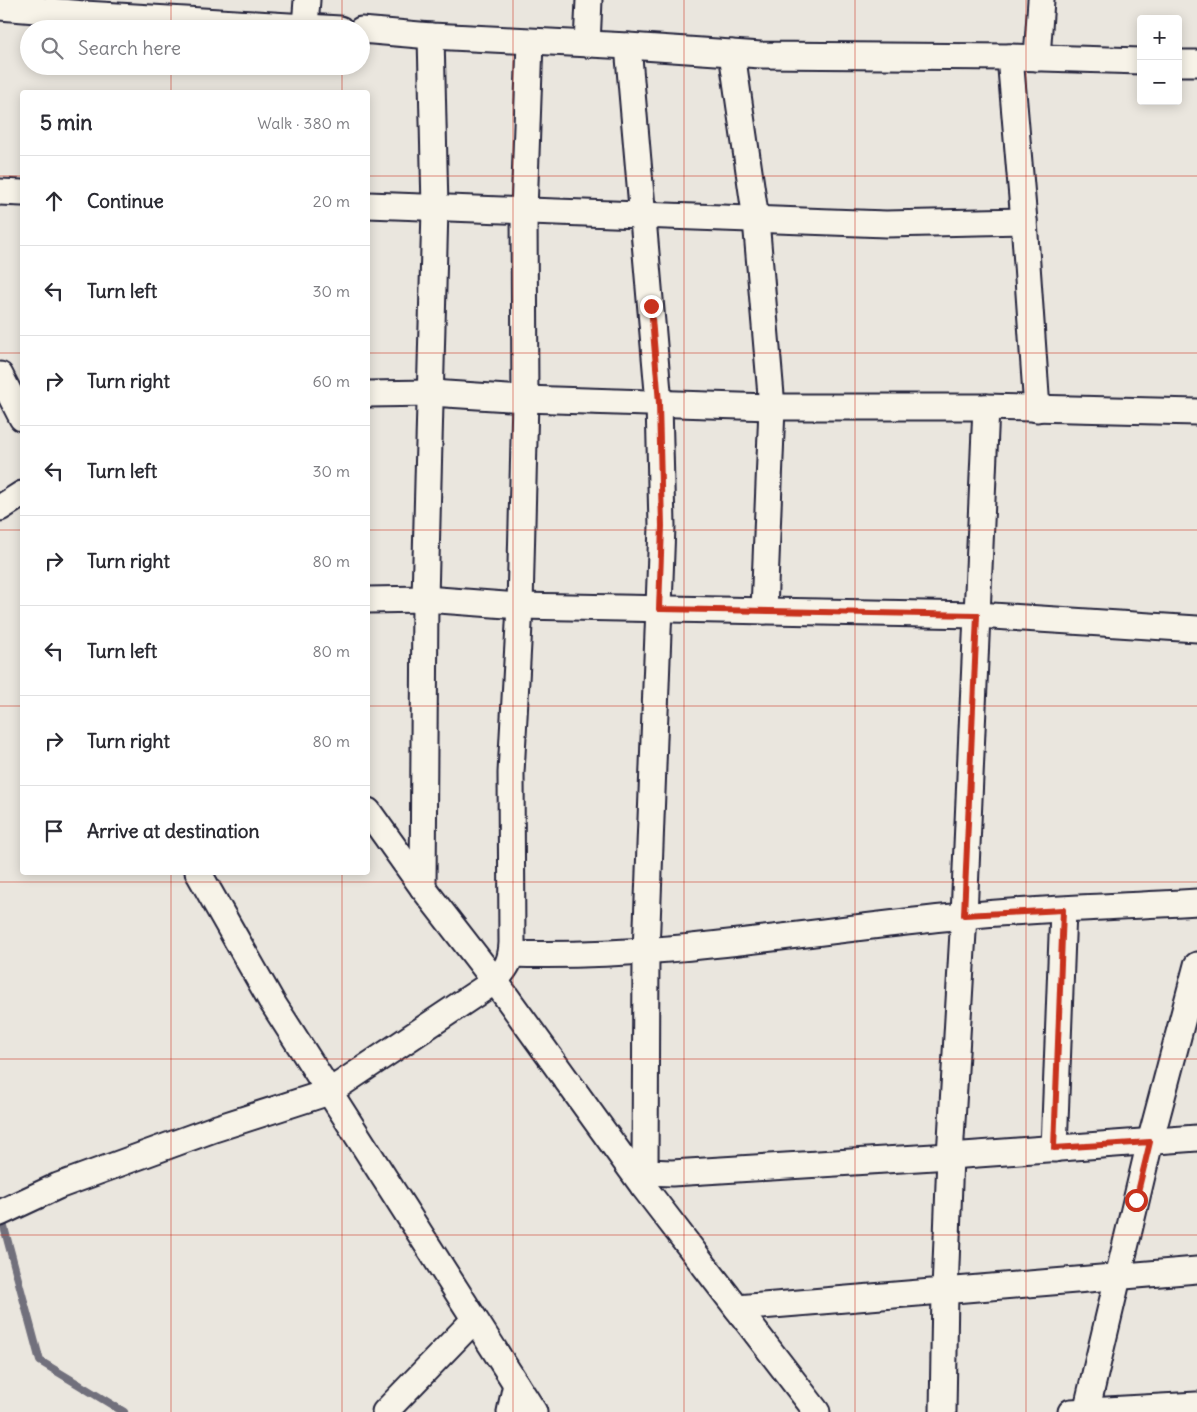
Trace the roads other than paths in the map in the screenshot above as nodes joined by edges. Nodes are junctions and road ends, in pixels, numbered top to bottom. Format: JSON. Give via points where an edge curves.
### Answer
{"nodes":[{"id":1,"x":307,"y":0,"type":"edge"},
{"id":2,"x":589,"y":0,"type":"edge"},
{"id":3,"x":1041,"y":0,"type":"edge"},
{"id":4,"x":0,"y":7,"type":"edge"},
{"id":5,"x":194,"y":20,"type":"edge"},
{"id":6,"x":305,"y":20,"type":"edge"},
{"id":7,"x":370,"y":31,"type":"edge"},
{"id":8,"x":431,"y":36,"type":"junction"},
{"id":9,"x":530,"y":42,"type":"junction"},
{"id":10,"x":587,"y":44,"type":"junction"},
{"id":11,"x":628,"y":46,"type":"junction"},
{"id":12,"x":732,"y":53,"type":"junction"},
{"id":13,"x":1010,"y":57,"type":"junction"},
{"id":14,"x":1037,"y":58,"type":"junction"},
{"id":15,"x":1137,"y":61,"type":"edge"},
{"id":16,"x":1182,"y":63,"type":"edge"},
{"id":17,"x":1197,"y":63,"type":"edge"},
{"id":18,"x":0,"y":192,"type":"edge"},
{"id":19,"x":20,"y":193,"type":"edge"},
{"id":20,"x":370,"y":205,"type":"edge"},
{"id":21,"x":436,"y":208,"type":"junction"},
{"id":22,"x":524,"y":211,"type":"junction"},
{"id":23,"x":642,"y":215,"type":"junction"},
{"id":24,"x":756,"y":220,"type":"junction"},
{"id":25,"x":1024,"y":221,"type":"junction"},
{"id":26,"x":0,"y":374,"type":"edge"},
{"id":27,"x":432,"y":393,"type":"junction"},
{"id":28,"x":370,"y":394,"type":"edge"},
{"id":29,"x":524,"y":399,"type":"junction"},
{"id":30,"x":659,"y":403,"type":"junction"},
{"id":31,"x":772,"y":407,"type":"junction"},
{"id":32,"x":986,"y":407,"type":"junction"},
{"id":33,"x":1037,"y":409,"type":"junction"},
{"id":34,"x":1197,"y":412,"type":"edge"},
{"id":35,"x":20,"y":414,"type":"edge"},
{"id":36,"x":20,"y":495,"type":"edge"},
{"id":37,"x":0,"y":508,"type":"edge"},
{"id":38,"x":425,"y":599,"type":"junction"},
{"id":39,"x":370,"y":600,"type":"edge"},
{"id":40,"x":520,"y":606,"type":"junction"},
{"id":41,"x":659,"y":609,"type":"junction"},
{"id":42,"x":764,"y":611,"type":"junction"},
{"id":43,"x":977,"y":615,"type":"junction"},
{"id":44,"x":1197,"y":629,"type":"edge"},
{"id":45,"x":370,"y":814,"type":"edge"},
{"id":46,"x":200,"y":875,"type":"edge"},
{"id":47,"x":423,"y":888,"type":"junction"},
{"id":48,"x":1197,"y":902,"type":"edge"},
{"id":49,"x":1063,"y":910,"type":"junction"},
{"id":50,"x":964,"y":915,"type":"junction"},
{"id":51,"x":646,"y":952,"type":"junction"},
{"id":52,"x":511,"y":954,"type":"junction"},
{"id":53,"x":1197,"y":965,"type":"edge"},
{"id":54,"x":495,"y":981,"type":"junction"},
{"id":55,"x":329,"y":1092,"type":"junction"},
{"id":56,"x":1197,"y":1138,"type":"edge"},
{"id":57,"x":1150,"y":1142,"type":"junction"},
{"id":58,"x":1054,"y":1148,"type":"junction"},
{"id":59,"x":950,"y":1156,"type":"junction"},
{"id":60,"x":644,"y":1179,"type":"junction"},
{"id":61,"x":0,"y":1213,"type":"edge"},
{"id":62,"x":1197,"y":1270,"type":"edge"},
{"id":63,"x":1118,"y":1277,"type":"junction"},
{"id":64,"x":945,"y":1292,"type":"junction"},
{"id":65,"x":737,"y":1308,"type":"junction"},
{"id":66,"x":474,"y":1320,"type":"junction"},
{"id":67,"x":516,"y":1384,"type":"junction"},
{"id":68,"x":1197,"y":1405,"type":"edge"},
{"id":69,"x":385,"y":1412,"type":"edge"},
{"id":70,"x":510,"y":1412,"type":"edge"},
{"id":71,"x":534,"y":1412,"type":"edge"},
{"id":72,"x":817,"y":1412,"type":"edge"},
{"id":73,"x":943,"y":1412,"type":"edge"},
{"id":74,"x":1081,"y":1412,"type":"edge"}],
"edges":[{"from":1,"to":6,"type":"street"},
{"from":2,"to":10,"type":"street"},
{"from":3,"to":14,"type":"street"},
{"from":4,"to":5,"type":"street"},
{"from":7,"to":8,"type":"street"},
{"from":8,"to":9,"type":"street"},
{"from":8,"to":21,"type":"street"},
{"from":9,"to":10,"type":"street"},
{"from":9,"to":22,"type":"street"},
{"from":10,"to":11,"type":"street"},
{"from":11,"to":12,"type":"street"},
{"from":11,"to":23,"type":"street"},
{"from":12,"to":13,"type":"street"},
{"from":12,"to":24,"type":"street"},
{"from":13,"to":14,"type":"street"},
{"from":13,"to":25,"type":"street"},
{"from":14,"to":15,"type":"street"},
{"from":16,"to":17,"type":"street"},
{"from":18,"to":19,"type":"street"},
{"from":20,"to":21,"type":"street"},
{"from":21,"to":22,"type":"street"},
{"from":21,"to":27,"type":"street"},
{"from":22,"to":23,"type":"street"},
{"from":22,"to":29,"type":"street"},
{"from":23,"to":24,"type":"street"},
{"from":23,"to":30,"type":"street"},
{"from":24,"to":25,"type":"street","via":[[886,224]]},
{"from":24,"to":31,"type":"street"},
{"from":25,"to":33,"type":"street"},
{"from":26,"to":35,"type":"street"},
{"from":27,"to":28,"type":"street"},
{"from":27,"to":29,"type":"street"},
{"from":27,"to":38,"type":"street"},
{"from":29,"to":30,"type":"street"},
{"from":29,"to":40,"type":"street"},
{"from":30,"to":31,"type":"street"},
{"from":30,"to":41,"type":"street","via":[[662,526]]},
{"from":31,"to":32,"type":"street"},
{"from":31,"to":42,"type":"street"},
{"from":32,"to":33,"type":"street"},
{"from":32,"to":43,"type":"street"},
{"from":33,"to":34,"type":"street"},
{"from":36,"to":37,"type":"street"},
{"from":38,"to":39,"type":"street"},
{"from":38,"to":40,"type":"street"},
{"from":38,"to":47,"type":"street"},
{"from":40,"to":41,"type":"street"},
{"from":40,"to":52,"type":"street","via":[[512,773]]},
{"from":41,"to":42,"type":"street"},
{"from":41,"to":51,"type":"street"},
{"from":42,"to":43,"type":"street"},
{"from":43,"to":44,"type":"street"},
{"from":43,"to":50,"type":"street"},
{"from":45,"to":47,"type":"street"},
{"from":46,"to":55,"type":"street","via":[[272,1002]]},
{"from":47,"to":54,"type":"street"},
{"from":48,"to":49,"type":"street"},
{"from":49,"to":50,"type":"street"},
{"from":49,"to":58,"type":"street"},
{"from":50,"to":51,"type":"street"},
{"from":50,"to":59,"type":"street"},
{"from":51,"to":52,"type":"street"},
{"from":51,"to":60,"type":"street"},
{"from":52,"to":54,"type":"street","via":[[508,965]]},
{"from":53,"to":57,"type":"street"},
{"from":54,"to":55,"type":"street"},
{"from":54,"to":60,"type":"street"},
{"from":55,"to":61,"type":"street","via":[[214,1129],[58,1186]]},
{"from":55,"to":66,"type":"street"},
{"from":56,"to":57,"type":"street"},
{"from":57,"to":58,"type":"street"},
{"from":57,"to":63,"type":"street"},
{"from":58,"to":59,"type":"street"},
{"from":59,"to":60,"type":"street","via":[[672,1173]]},
{"from":59,"to":64,"type":"street"},
{"from":60,"to":65,"type":"street"},
{"from":62,"to":63,"type":"street"},
{"from":63,"to":64,"type":"street"},
{"from":63,"to":74,"type":"street"},
{"from":64,"to":65,"type":"street"},
{"from":64,"to":73,"type":"street"},
{"from":65,"to":72,"type":"street"},
{"from":66,"to":67,"type":"street"},
{"from":66,"to":69,"type":"street"},
{"from":67,"to":70,"type":"street"},
{"from":67,"to":71,"type":"street"},
{"from":68,"to":74,"type":"street"}]}
